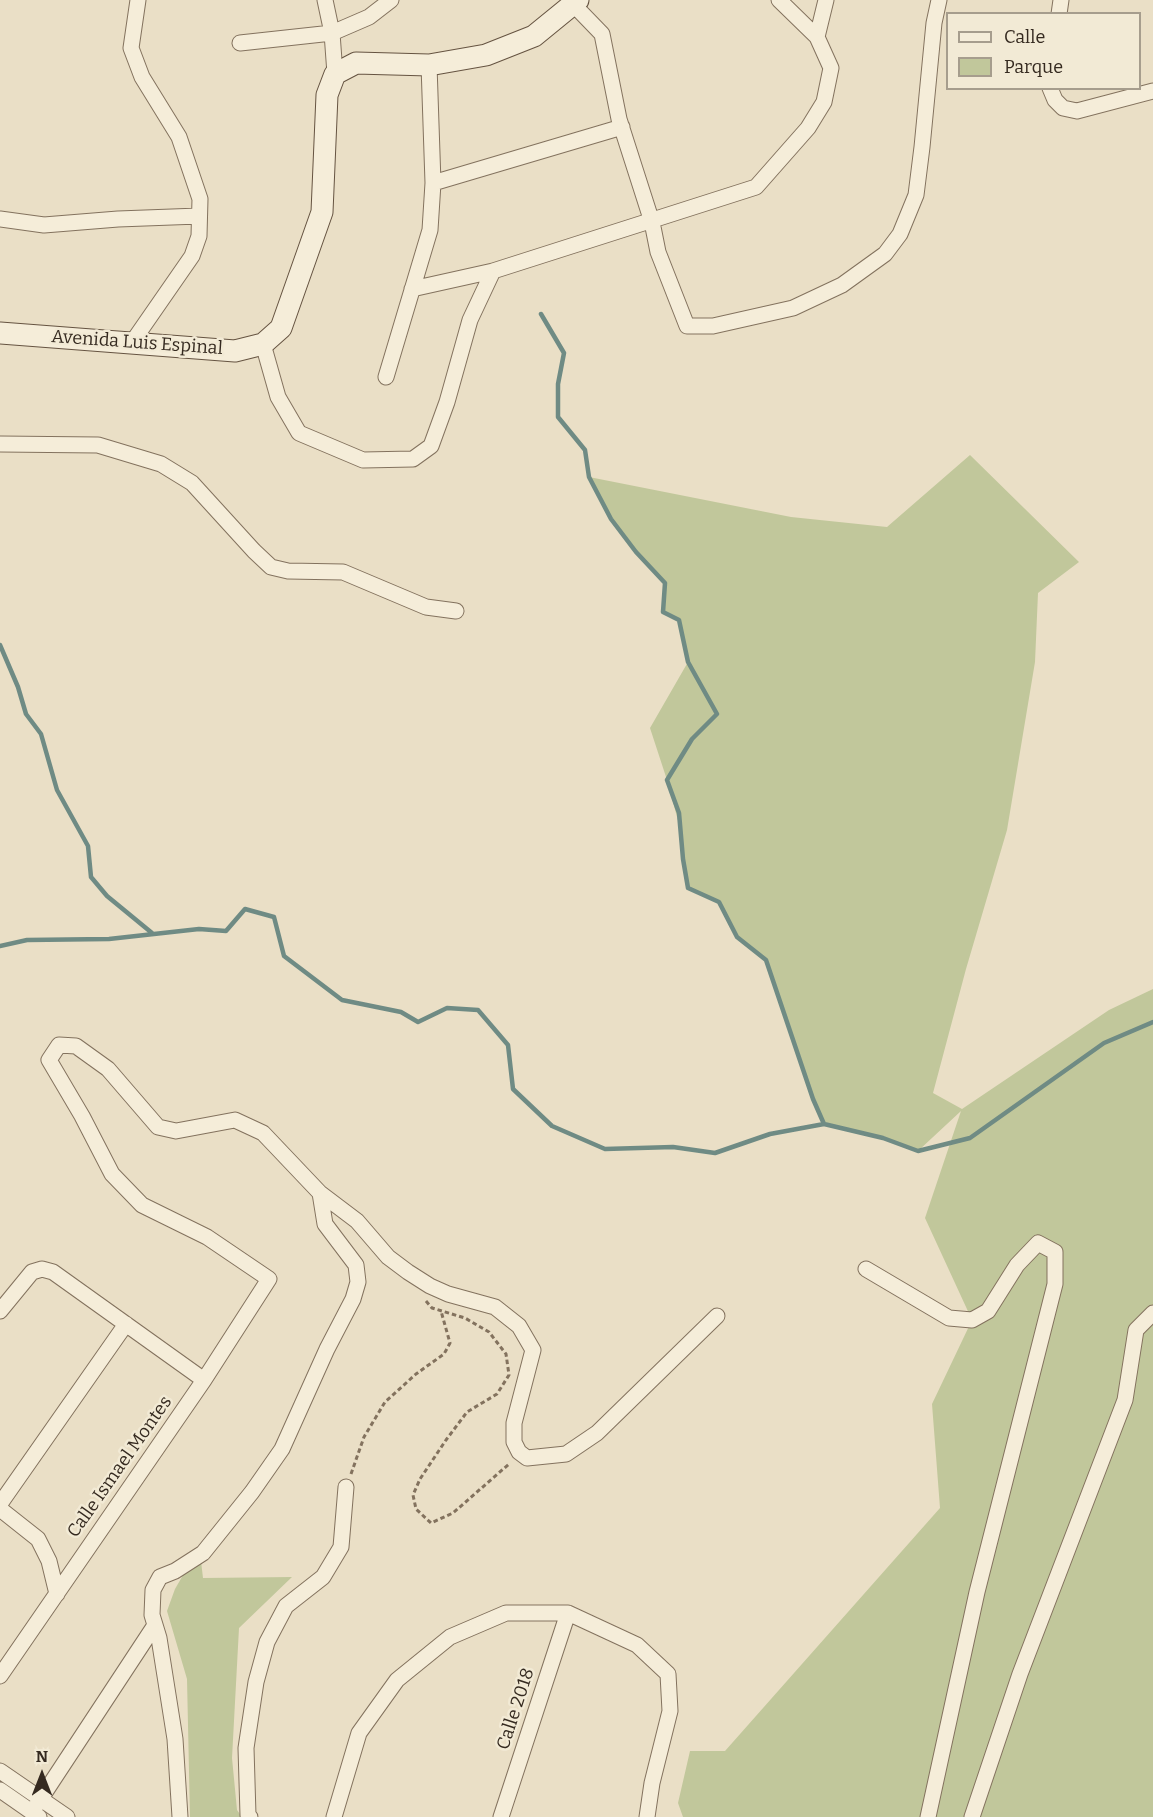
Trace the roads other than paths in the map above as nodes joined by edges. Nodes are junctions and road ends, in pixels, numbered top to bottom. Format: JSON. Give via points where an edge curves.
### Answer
{"nodes":[{"id":1,"x":138,"y":0,"type":"edge"},
{"id":2,"x":325,"y":0,"type":"edge"},
{"id":3,"x":390,"y":0,"type":"edge"},
{"id":4,"x":779,"y":0,"type":"edge"},
{"id":5,"x":826,"y":0,"type":"edge"},
{"id":6,"x":939,"y":0,"type":"edge"},
{"id":7,"x":575,"y":2,"type":"edge"},
{"id":8,"x":332,"y":33,"type":"junction"},
{"id":9,"x":817,"y":37,"type":"junction"},
{"id":10,"x":240,"y":43,"type":"dead end"},
{"id":11,"x":429,"y":65,"type":"junction"},
{"id":12,"x":335,"y":74,"type":"junction"},
{"id":13,"x":1051,"y":90,"type":"edge"},
{"id":14,"x":1153,"y":91,"type":"edge"},
{"id":15,"x":622,"y":127,"type":"junction"},
{"id":16,"x":434,"y":183,"type":"junction"},
{"id":17,"x":199,"y":216,"type":"junction"},
{"id":18,"x":0,"y":219,"type":"edge"},
{"id":19,"x":652,"y":222,"type":"junction"},
{"id":20,"x":493,"y":271,"type":"junction"},
{"id":21,"x":412,"y":289,"type":"junction"},
{"id":22,"x":0,"y":333,"type":"edge"},
{"id":23,"x":131,"y":344,"type":"junction"},
{"id":24,"x":263,"y":344,"type":"junction"},
{"id":25,"x":386,"y":377,"type":"dead end"},
{"id":26,"x":0,"y":444,"type":"edge"},
{"id":27,"x":456,"y":611,"type":"dead end"},
{"id":28,"x":320,"y":1193,"type":"junction"},
{"id":29,"x":866,"y":1269,"type":"dead end"},
{"id":30,"x":0,"y":1311,"type":"edge"},
{"id":31,"x":1153,"y":1313,"type":"edge"},
{"id":32,"x":717,"y":1316,"type":"dead end"},
{"id":33,"x":126,"y":1324,"type":"junction"},
{"id":34,"x":204,"y":1380,"type":"junction"},
{"id":35,"x":346,"y":1487,"type":"road end"},
{"id":36,"x":0,"y":1507,"type":"edge"},
{"id":37,"x":57,"y":1594,"type":"junction"},
{"id":38,"x":568,"y":1613,"type":"junction"},
{"id":39,"x":155,"y":1626,"type":"junction"},
{"id":40,"x":0,"y":1676,"type":"edge"},
{"id":41,"x":0,"y":1771,"type":"edge"},
{"id":42,"x":0,"y":1790,"type":"edge"},
{"id":43,"x":37,"y":1809,"type":"edge"},
{"id":44,"x":67,"y":1817,"type":"edge"},
{"id":45,"x":180,"y":1817,"type":"edge"},
{"id":46,"x":250,"y":1817,"type":"edge"},
{"id":47,"x":334,"y":1817,"type":"edge"},
{"id":48,"x":501,"y":1817,"type":"edge"},
{"id":49,"x":647,"y":1817,"type":"edge"},
{"id":50,"x":928,"y":1817,"type":"edge"},
{"id":51,"x":972,"y":1817,"type":"edge"}],
"edges":[{"from":1,"to":17,"type":"street","via":[[131,48],[142,77],[179,137],[200,199]]},
{"from":2,"to":8,"type":"street"},
{"from":3,"to":8,"type":"street","via":[[369,17]]},
{"from":4,"to":9,"type":"street"},
{"from":5,"to":9,"type":"street"},
{"from":6,"to":19,"type":"street","via":[[916,195],[900,234],[885,254],[842,285],[793,308],[713,326],[687,326],[658,252]]},
{"from":7,"to":11,"type":"street","via":[[534,36],[486,55]]},
{"from":7,"to":15,"type":"street","via":[[602,34]]},
{"from":8,"to":10,"type":"street"},
{"from":8,"to":12,"type":"street"},
{"from":9,"to":19,"type":"street","via":[[831,68],[824,102],[808,128],[756,188]]},
{"from":11,"to":12,"type":"street","via":[[356,63]]},
{"from":11,"to":16,"type":"street"},
{"from":12,"to":24,"type":"street","via":[[327,95],[322,212],[281,328]]},
{"from":13,"to":14,"type":"street","via":[[1063,108],[1077,111]]},
{"from":15,"to":16,"type":"street"},
{"from":15,"to":19,"type":"street"},
{"from":16,"to":21,"type":"street","via":[[430,230]]},
{"from":17,"to":18,"type":"street","via":[[44,225]]},
{"from":17,"to":23,"type":"street","via":[[199,236],[192,256]]},
{"from":19,"to":20,"type":"street"},
{"from":20,"to":21,"type":"street"},
{"from":20,"to":24,"type":"street","via":[[470,320],[431,446],[413,459],[363,460],[299,433],[278,397]]},
{"from":21,"to":25,"type":"street"},
{"from":22,"to":23,"type":"street","name":"Avenida Luis Espinal"},
{"from":23,"to":24,"type":"street","name":"Avenida Luis Espinal","via":[[235,351]]},
{"from":26,"to":27,"type":"street","via":[[98,445],[161,464],[192,483],[271,567],[343,572],[426,607]]},
{"from":28,"to":32,"type":"street","via":[[357,1221],[387,1257],[408,1272],[448,1294],[495,1307],[519,1326],[533,1350],[514,1423],[514,1442],[527,1458],[567,1454],[597,1433]]},
{"from":28,"to":34,"type":"street","name":"Calle Ismael Montes","via":[[263,1133],[235,1120],[176,1131],[158,1127],[108,1069],[76,1046],[59,1045],[49,1060],[112,1174],[142,1205],[207,1236],[269,1278]]},
{"from":28,"to":39,"type":"street","via":[[325,1224],[356,1265],[358,1282],[353,1299],[282,1449],[203,1552],[160,1577],[151,1600]]},
{"from":29,"to":50,"type":"street","via":[[949,1318],[972,1320],[988,1311],[1017,1265],[1038,1243],[1055,1252],[1055,1284],[977,1592]]},
{"from":30,"to":33,"type":"street","via":[[32,1272],[42,1269],[53,1272]]},
{"from":31,"to":51,"type":"street","via":[[1136,1330],[1125,1400],[1020,1674]]},
{"from":33,"to":34,"type":"street"},
{"from":33,"to":36,"type":"street"},
{"from":34,"to":37,"type":"street","name":"Calle Ismael Montes"},
{"from":35,"to":46,"type":"street","via":[[341,1547],[323,1577],[286,1606],[267,1642],[256,1682],[246,1748]]},
{"from":36,"to":37,"type":"street","via":[[38,1539]]},
{"from":37,"to":40,"type":"street","name":"Calle Ismael Montes"},
{"from":38,"to":47,"type":"street","via":[[506,1613],[450,1637],[397,1680],[359,1732]]},
{"from":38,"to":48,"type":"street","name":"Calle 2018"},
{"from":38,"to":49,"type":"street","via":[[637,1645],[668,1674],[670,1711]]},
{"from":39,"to":43,"type":"street"},
{"from":39,"to":45,"type":"street","via":[[175,1739]]},
{"from":41,"to":43,"type":"street"},
{"from":42,"to":43,"type":"street"},
{"from":43,"to":44,"type":"street"}]}
